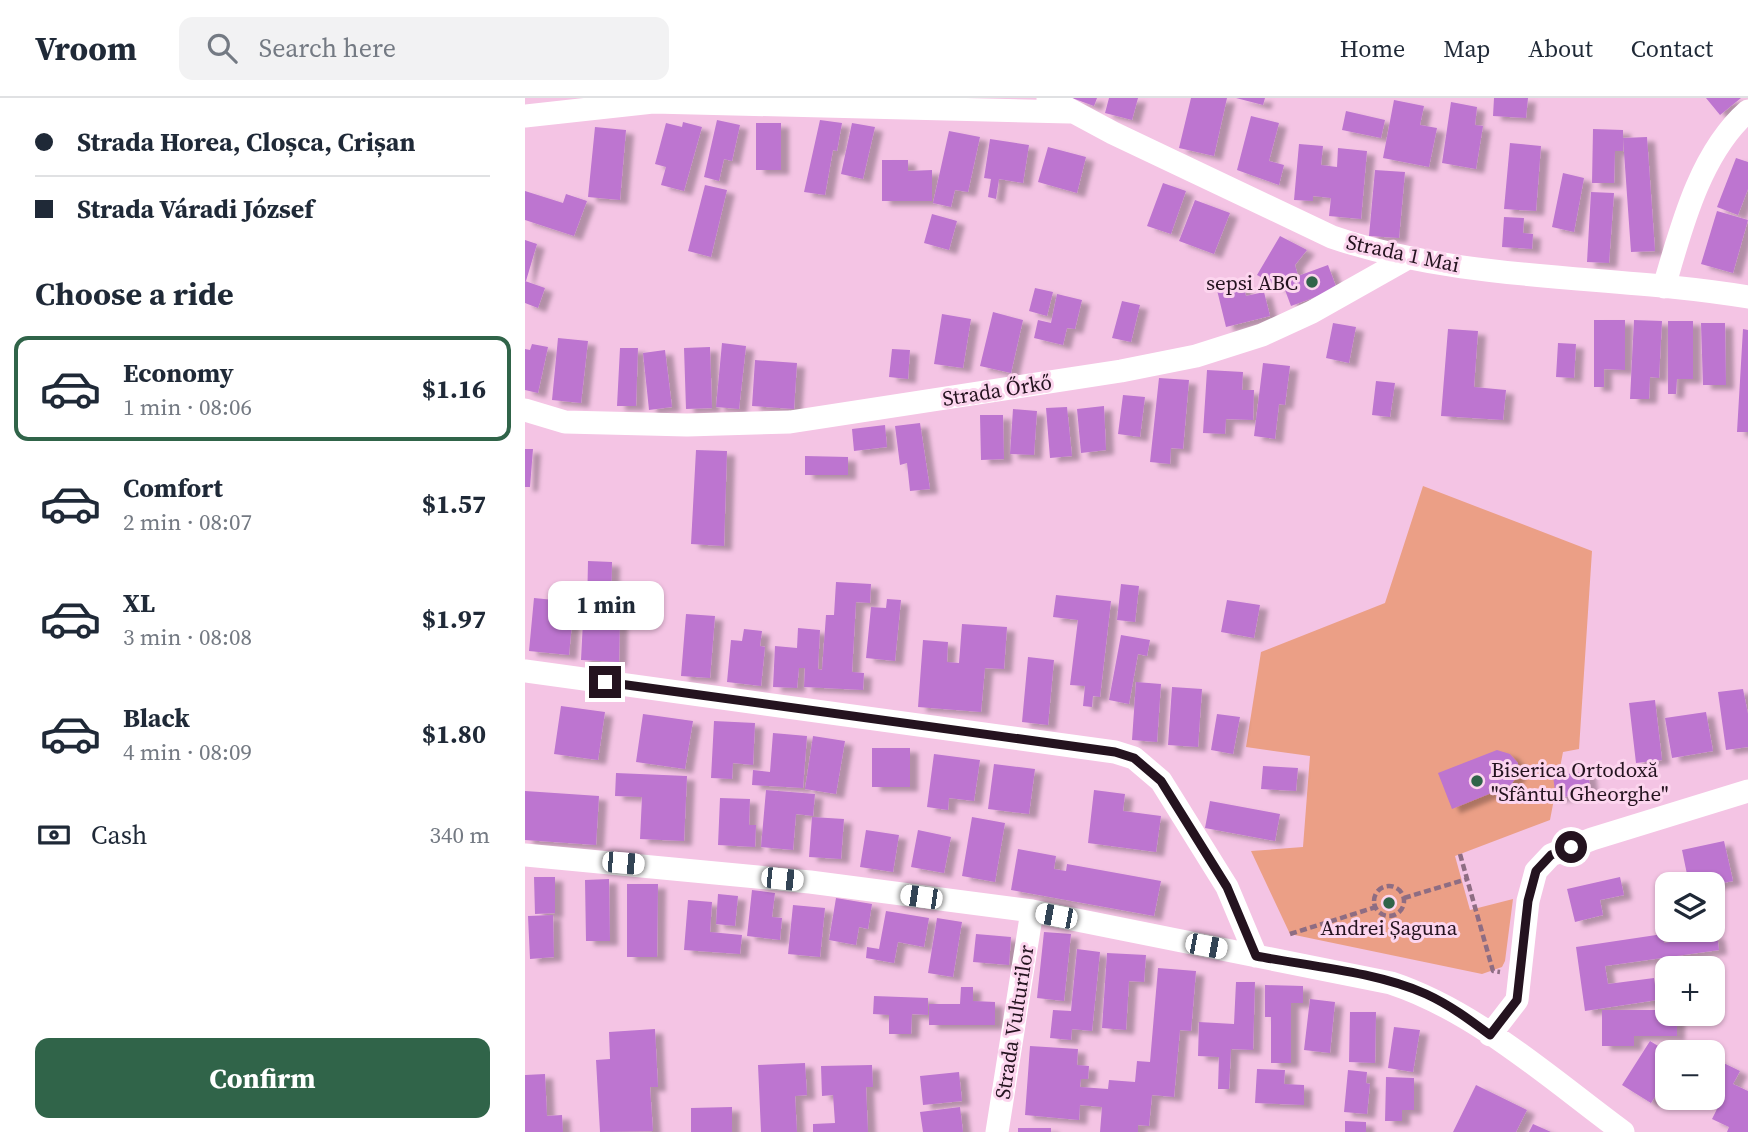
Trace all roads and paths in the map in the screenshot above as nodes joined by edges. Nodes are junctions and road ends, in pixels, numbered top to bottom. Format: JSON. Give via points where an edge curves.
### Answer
{"nodes":[{"id":1,"x":1048,"y":98,"type":"edge"},
{"id":2,"x":565,"y":106,"type":"edge"},
{"id":3,"x":1748,"y":111,"type":"edge"},
{"id":4,"x":1073,"y":112,"type":"junction"},
{"id":5,"x":525,"y":116,"type":"edge"},
{"id":6,"x":1406,"y":258,"type":"junction"},
{"id":7,"x":1664,"y":287,"type":"junction"},
{"id":8,"x":1748,"y":297,"type":"edge"},
{"id":9,"x":525,"y":410,"type":"edge"},
{"id":10,"x":565,"y":422,"type":"junction"},
{"id":11,"x":525,"y":424,"type":"edge"},
{"id":12,"x":525,"y":671,"type":"edge"},
{"id":13,"x":1748,"y":791,"type":"edge"},
{"id":14,"x":1460,"y":854,"type":"dead end"},
{"id":15,"x":525,"y":855,"type":"edge"},
{"id":16,"x":1467,"y":879,"type":"junction"},
{"id":17,"x":1404,"y":898,"type":"junction"},
{"id":18,"x":1376,"y":907,"type":"junction"},
{"id":19,"x":1031,"y":911,"type":"junction"},
{"id":20,"x":1290,"y":934,"type":"dead end"},
{"id":21,"x":1256,"y":956,"type":"junction"},
{"id":22,"x":1493,"y":971,"type":"dead end"},
{"id":23,"x":1490,"y":1035,"type":"junction"},
{"id":24,"x":997,"y":1132,"type":"edge"},
{"id":25,"x":1623,"y":1132,"type":"edge"}],
"edges":[{"from":1,"to":4,"type":"street","name":"Strada 1 Mai"},
{"from":2,"to":4,"type":"street","via":[[653,102]]},
{"from":2,"to":5,"type":"street"},
{"from":3,"to":7,"type":"street","via":[[1712,159],[1687,214]]},
{"from":4,"to":6,"type":"street","name":"Strada 1 Mai","via":[[1332,237]]},
{"from":6,"to":7,"type":"street","name":"Strada 1 Mai"},
{"from":6,"to":10,"type":"street","name":"Strada Őrkő","via":[[1262,335],[1196,356],[1121,371],[790,422]]},
{"from":7,"to":8,"type":"street","name":"Strada 1 Mai"},
{"from":9,"to":10,"type":"street","name":"Strada Őrkő"},
{"from":10,"to":11,"type":"street","name":"Strada Őrkő"},
{"from":12,"to":21,"type":"street","via":[[1134,758],[1156,775],[1176,804],[1227,887]]},
{"from":13,"to":23,"type":"street","via":[[1551,855],[1536,871],[1528,901],[1517,1000]]},
{"from":14,"to":16,"type":"path"},
{"from":15,"to":19,"type":"street","via":[[810,882]]},
{"from":16,"to":17,"type":"path"},
{"from":16,"to":22,"type":"path"},
{"from":17,"to":18,"type":"path","via":[[1396,914],[1383,914]]},
{"from":17,"to":18,"type":"path","via":[[1395,887],[1385,887],[1377,893]]},
{"from":18,"to":20,"type":"path"},
{"from":19,"to":21,"type":"street"},
{"from":19,"to":24,"type":"street","name":"Strada Vulturilor"},
{"from":21,"to":23,"type":"street","via":[[1391,982],[1456,1010]]},
{"from":23,"to":25,"type":"street"}]}
